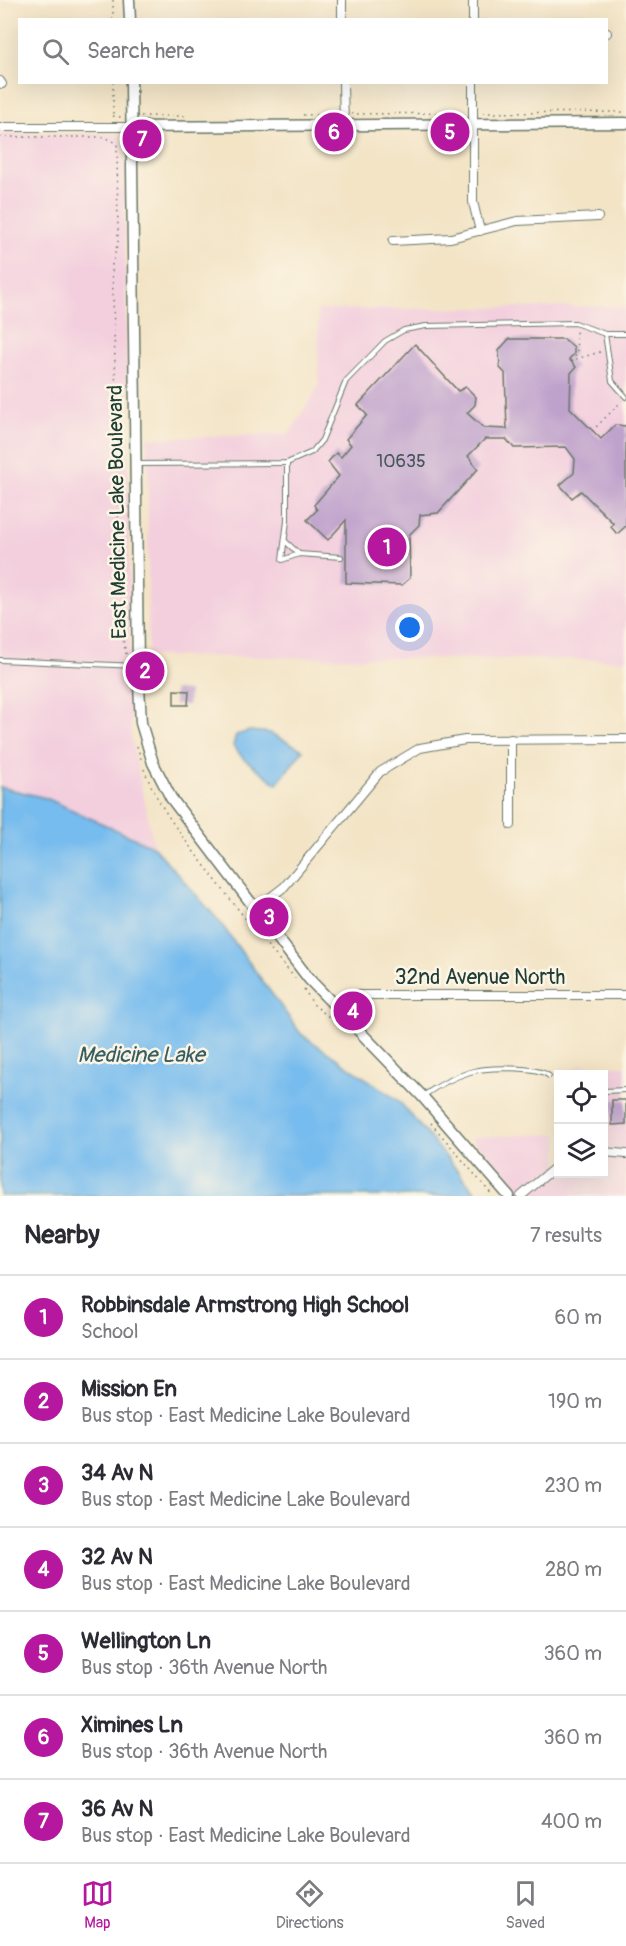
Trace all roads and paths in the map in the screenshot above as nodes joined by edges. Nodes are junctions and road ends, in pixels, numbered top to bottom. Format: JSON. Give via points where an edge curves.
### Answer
{"nodes":[{"id":1,"x":113,"y":0,"type":"edge"},
{"id":2,"x":129,"y":0,"type":"edge"},
{"id":3,"x":342,"y":0,"type":"edge"},
{"id":4,"x":473,"y":0,"type":"edge"},
{"id":5,"x":113,"y":18,"type":"edge"},
{"id":6,"x":130,"y":18,"type":"edge"},
{"id":7,"x":342,"y":18,"type":"edge"},
{"id":8,"x":473,"y":18,"type":"edge"},
{"id":9,"x":113,"y":84,"type":"edge"},
{"id":10,"x":131,"y":84,"type":"edge"},
{"id":11,"x":343,"y":84,"type":"edge"},
{"id":12,"x":473,"y":84,"type":"edge"},
{"id":13,"x":626,"y":112,"type":"edge"},
{"id":14,"x":299,"y":115,"type":"dead end"},
{"id":15,"x":197,"y":116,"type":"dead end"},
{"id":16,"x":473,"y":119,"type":"junction"},
{"id":17,"x":344,"y":120,"type":"junction"},
{"id":18,"x":131,"y":122,"type":"junction"},
{"id":19,"x":626,"y":123,"type":"edge"},
{"id":20,"x":0,"y":127,"type":"edge"},
{"id":21,"x":114,"y":127,"type":"junction"},
{"id":22,"x":0,"y":136,"type":"edge"},
{"id":23,"x":117,"y":143,"type":"junction"},
{"id":24,"x":598,"y":217,"type":"dead end"},
{"id":25,"x":480,"y":231,"type":"junction"},
{"id":26,"x":393,"y":241,"type":"dead end"},
{"id":27,"x":575,"y":322,"type":"junction"},
{"id":28,"x":605,"y":334,"type":"junction"},
{"id":29,"x":626,"y":334,"type":"edge"},
{"id":30,"x":607,"y":351,"type":"junction"},
{"id":31,"x":575,"y":359,"type":"junction"},
{"id":32,"x":572,"y":362,"type":"dead end"},
{"id":33,"x":626,"y":397,"type":"edge"},
{"id":34,"x":619,"y":404,"type":"dead end"},
{"id":35,"x":592,"y":431,"type":"dead end"},
{"id":36,"x":287,"y":463,"type":"junction"},
{"id":37,"x":135,"y":464,"type":"junction"},
{"id":38,"x":285,"y":540,"type":"junction"},
{"id":39,"x":299,"y":554,"type":"junction"},
{"id":40,"x":341,"y":557,"type":"dead end"},
{"id":41,"x":127,"y":656,"type":"dead end"},
{"id":42,"x":0,"y":660,"type":"edge"},
{"id":43,"x":138,"y":666,"type":"junction"},
{"id":44,"x":511,"y":739,"type":"junction"},
{"id":45,"x":626,"y":739,"type":"edge"},
{"id":46,"x":511,"y":825,"type":"dead end"},
{"id":47,"x":254,"y":910,"type":"junction"},
{"id":48,"x":626,"y":995,"type":"edge"},
{"id":49,"x":337,"y":1006,"type":"junction"},
{"id":50,"x":549,"y":1076,"type":"dead end"},
{"id":51,"x":608,"y":1090,"type":"edge"},
{"id":52,"x":626,"y":1090,"type":"edge"},
{"id":53,"x":422,"y":1096,"type":"junction"},
{"id":54,"x":608,"y":1152,"type":"edge"},
{"id":55,"x":626,"y":1154,"type":"edge"},
{"id":56,"x":554,"y":1168,"type":"edge"},
{"id":57,"x":509,"y":1196,"type":"edge"},
{"id":58,"x":521,"y":1196,"type":"edge"}],
"edges":[{"from":1,"to":5,"type":"path"},
{"from":2,"to":6,"type":"street"},
{"from":3,"to":7,"type":"street"},
{"from":4,"to":8,"type":"street"},
{"from":9,"to":18,"type":"path","via":[[113,117]]},
{"from":10,"to":18,"type":"street","name":"East Medicine Lake Boulevard"},
{"from":11,"to":17,"type":"street"},
{"from":12,"to":16,"type":"street"},
{"from":13,"to":16,"type":"path"},
{"from":14,"to":17,"type":"path"},
{"from":15,"to":18,"type":"path"},
{"from":16,"to":17,"type":"street"},
{"from":16,"to":17,"type":"path"},
{"from":16,"to":19,"type":"street"},
{"from":16,"to":25,"type":"street","via":[[473,202]]},
{"from":17,"to":18,"type":"street"},
{"from":18,"to":21,"type":"street"},
{"from":18,"to":37,"type":"street","name":"East Medicine Lake Boulevard"},
{"from":20,"to":21,"type":"street"},
{"from":21,"to":23,"type":"path"},
{"from":22,"to":23,"type":"path","via":[[104,137]]},
{"from":23,"to":41,"type":"path","via":[[118,242],[112,265],[119,492],[116,609]]},
{"from":24,"to":25,"type":"street","via":[[517,221]]},
{"from":25,"to":26,"type":"street","via":[[431,241]]},
{"from":27,"to":28,"type":"lane"},
{"from":27,"to":31,"type":"path"},
{"from":27,"to":36,"type":"lane","via":[[404,330],[385,341],[346,381],[322,440],[312,452]]},
{"from":28,"to":29,"type":"lane"},
{"from":28,"to":30,"type":"lane"},
{"from":30,"to":31,"type":"path"},
{"from":30,"to":33,"type":"lane","via":[[612,381]]},
{"from":31,"to":32,"type":"path"},
{"from":34,"to":35,"type":"path"},
{"from":36,"to":37,"type":"lane"},
{"from":36,"to":38,"type":"lane"},
{"from":37,"to":43,"type":"street","name":"East Medicine Lake Boulevard"},
{"from":38,"to":39,"type":"lane"},
{"from":38,"to":39,"type":"lane","via":[[282,560]]},
{"from":39,"to":40,"type":"lane"},
{"from":42,"to":43,"type":"lane"},
{"from":43,"to":47,"type":"street","name":"East Medicine Lake Boulevard","via":[[141,723],[161,782]]},
{"from":44,"to":45,"type":"street"},
{"from":44,"to":46,"type":"street"},
{"from":44,"to":47,"type":"street","via":[[442,742],[399,758],[380,772],[284,887]]},
{"from":47,"to":49,"type":"street","name":"East Medicine Lake Boulevard","via":[[309,979]]},
{"from":48,"to":49,"type":"street","name":"32nd Avenue North","via":[[357,995]]},
{"from":49,"to":53,"type":"street","name":"East Medicine Lake Boulevard"},
{"from":50,"to":53,"type":"lane","via":[[532,1069],[471,1071]]},
{"from":51,"to":52,"type":"lane"},
{"from":53,"to":57,"type":"street","name":"East Medicine Lake Boulevard"},
{"from":54,"to":55,"type":"street"},
{"from":56,"to":58,"type":"street"}]}
